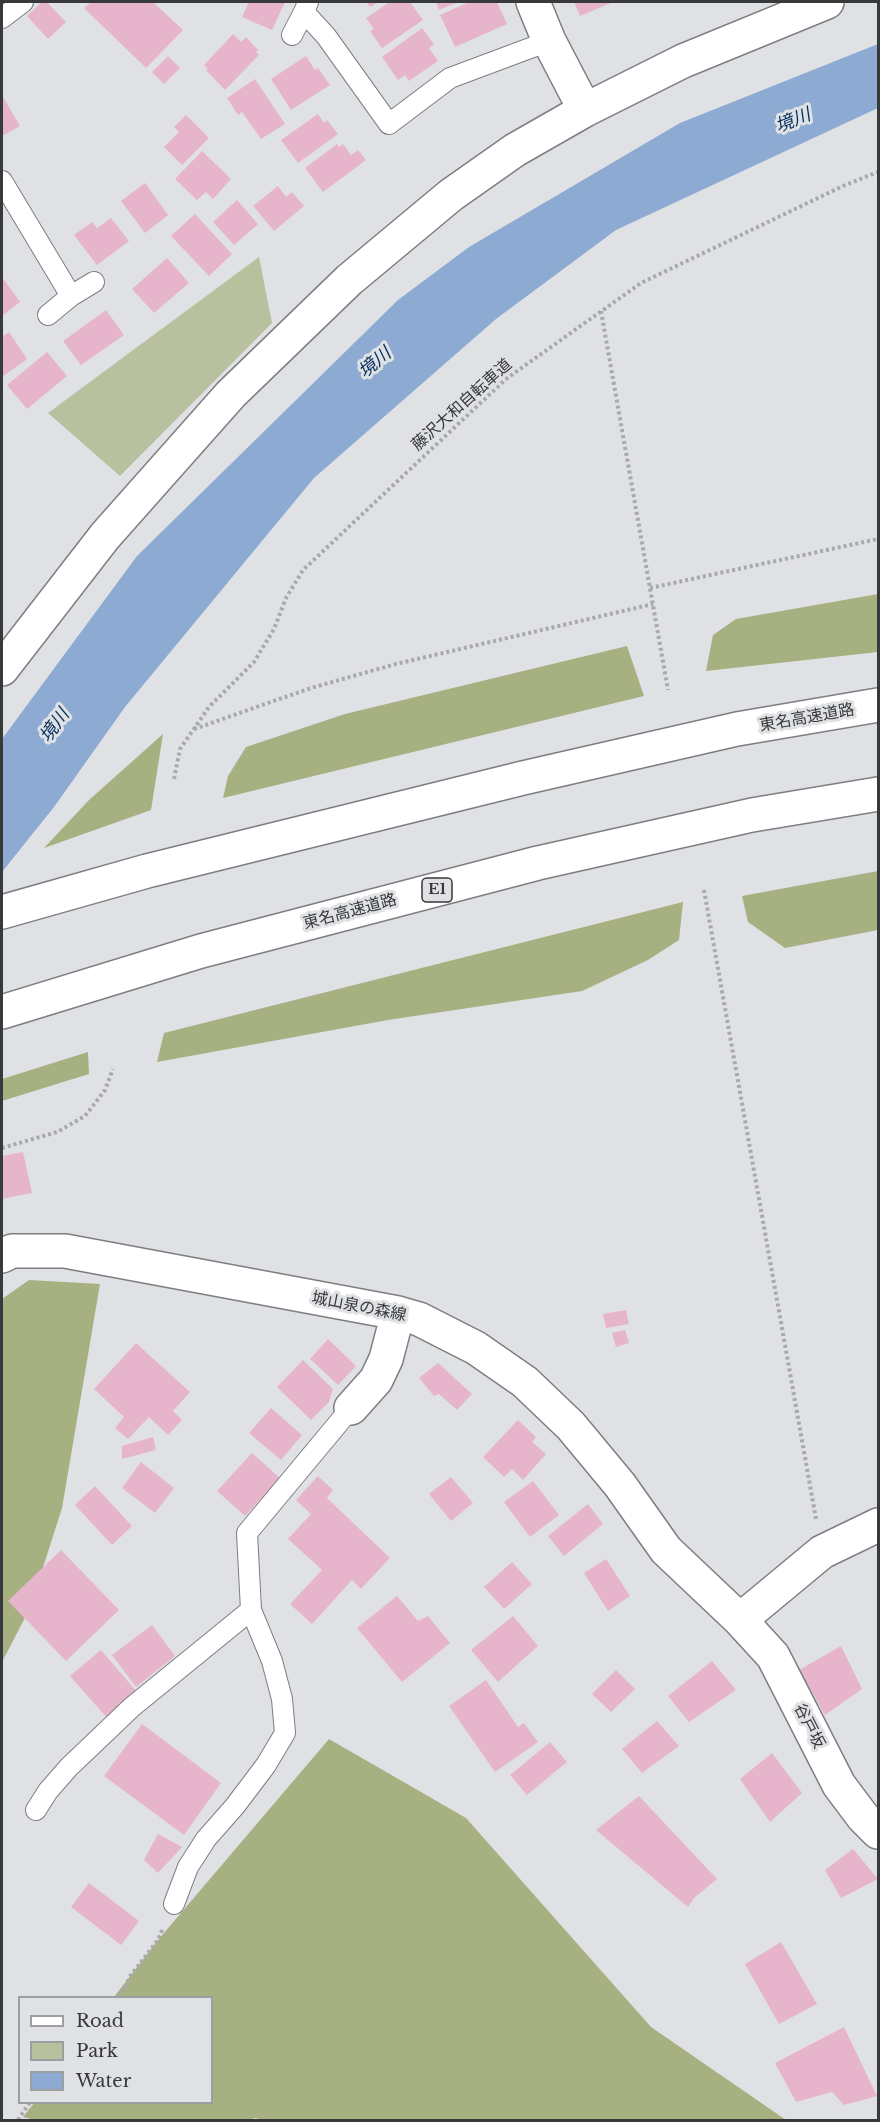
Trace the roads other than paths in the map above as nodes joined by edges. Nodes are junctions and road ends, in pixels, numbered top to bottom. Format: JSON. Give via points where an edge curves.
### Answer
{"nodes":[{"id":1,"x":23,"y":2,"type":"edge"},
{"id":2,"x":533,"y":2,"type":"edge"},
{"id":3,"x":827,"y":2,"type":"edge"},
{"id":4,"x":306,"y":7,"type":"edge"},
{"id":5,"x":2,"y":18,"type":"edge"},
{"id":6,"x":292,"y":35,"type":"dead end"},
{"id":7,"x":549,"y":40,"type":"junction"},
{"id":8,"x":585,"y":110,"type":"junction"},
{"id":9,"x":2,"y":181,"type":"edge"},
{"id":10,"x":94,"y":282,"type":"dead end"},
{"id":11,"x":71,"y":296,"type":"junction"},
{"id":12,"x":48,"y":315,"type":"dead end"},
{"id":13,"x":2,"y":669,"type":"edge"},
{"id":14,"x":879,"y":705,"type":"edge"},
{"id":15,"x":879,"y":794,"type":"edge"},
{"id":16,"x":2,"y":912,"type":"edge"},
{"id":17,"x":2,"y":1012,"type":"edge"},
{"id":18,"x":2,"y":1256,"type":"edge"},
{"id":19,"x":398,"y":1313,"type":"junction"},
{"id":20,"x":351,"y":1408,"type":"joint"},
{"id":21,"x":879,"y":1525,"type":"edge"},
{"id":22,"x":251,"y":1610,"type":"junction"},
{"id":23,"x":740,"y":1620,"type":"junction"},
{"id":24,"x":36,"y":1810,"type":"dead end"},
{"id":25,"x":879,"y":1832,"type":"edge"},
{"id":26,"x":174,"y":1905,"type":"road end"}],
"edges":[{"from":1,"to":5,"type":"lane"},
{"from":2,"to":7,"type":"main road"},
{"from":3,"to":8,"type":"main road","via":[[682,61]]},
{"from":4,"to":6,"type":"lane"},
{"from":4,"to":7,"type":"lane","via":[[388,124],[450,78]]},
{"from":7,"to":8,"type":"main road"},
{"from":8,"to":13,"type":"main road","via":[[515,150],[451,195],[349,280],[231,394],[105,536]]},
{"from":9,"to":11,"type":"lane"},
{"from":10,"to":11,"type":"lane"},
{"from":11,"to":12,"type":"lane"},
{"from":14,"to":16,"type":"main road","name":"東名高速道路","via":[[738,729],[524,778],[147,871]]},
{"from":15,"to":17,"type":"main road","name":"東名高速道路","number":"E1","via":[[752,815],[538,863],[201,951]]},
{"from":18,"to":19,"type":"main road","name":"城山泉の森線","via":[[12,1251],[65,1251]]},
{"from":19,"to":20,"type":"main road","via":[[376,1380]]},
{"from":19,"to":23,"type":"main road","name":"城山泉の森線","via":[[419,1319],[476,1348],[525,1382],[571,1426],[620,1485],[666,1550]]},
{"from":20,"to":22,"type":"lane","via":[[247,1533]]},
{"from":21,"to":23,"type":"main road","via":[[822,1552]]},
{"from":22,"to":24,"type":"lane","via":[[132,1707],[69,1767]]},
{"from":22,"to":26,"type":"lane","via":[[272,1661],[282,1698],[285,1733],[236,1806],[206,1839],[188,1867]]},
{"from":23,"to":25,"type":"main road","name":"谷戸坂","via":[[773,1656],[839,1785]]}]}
